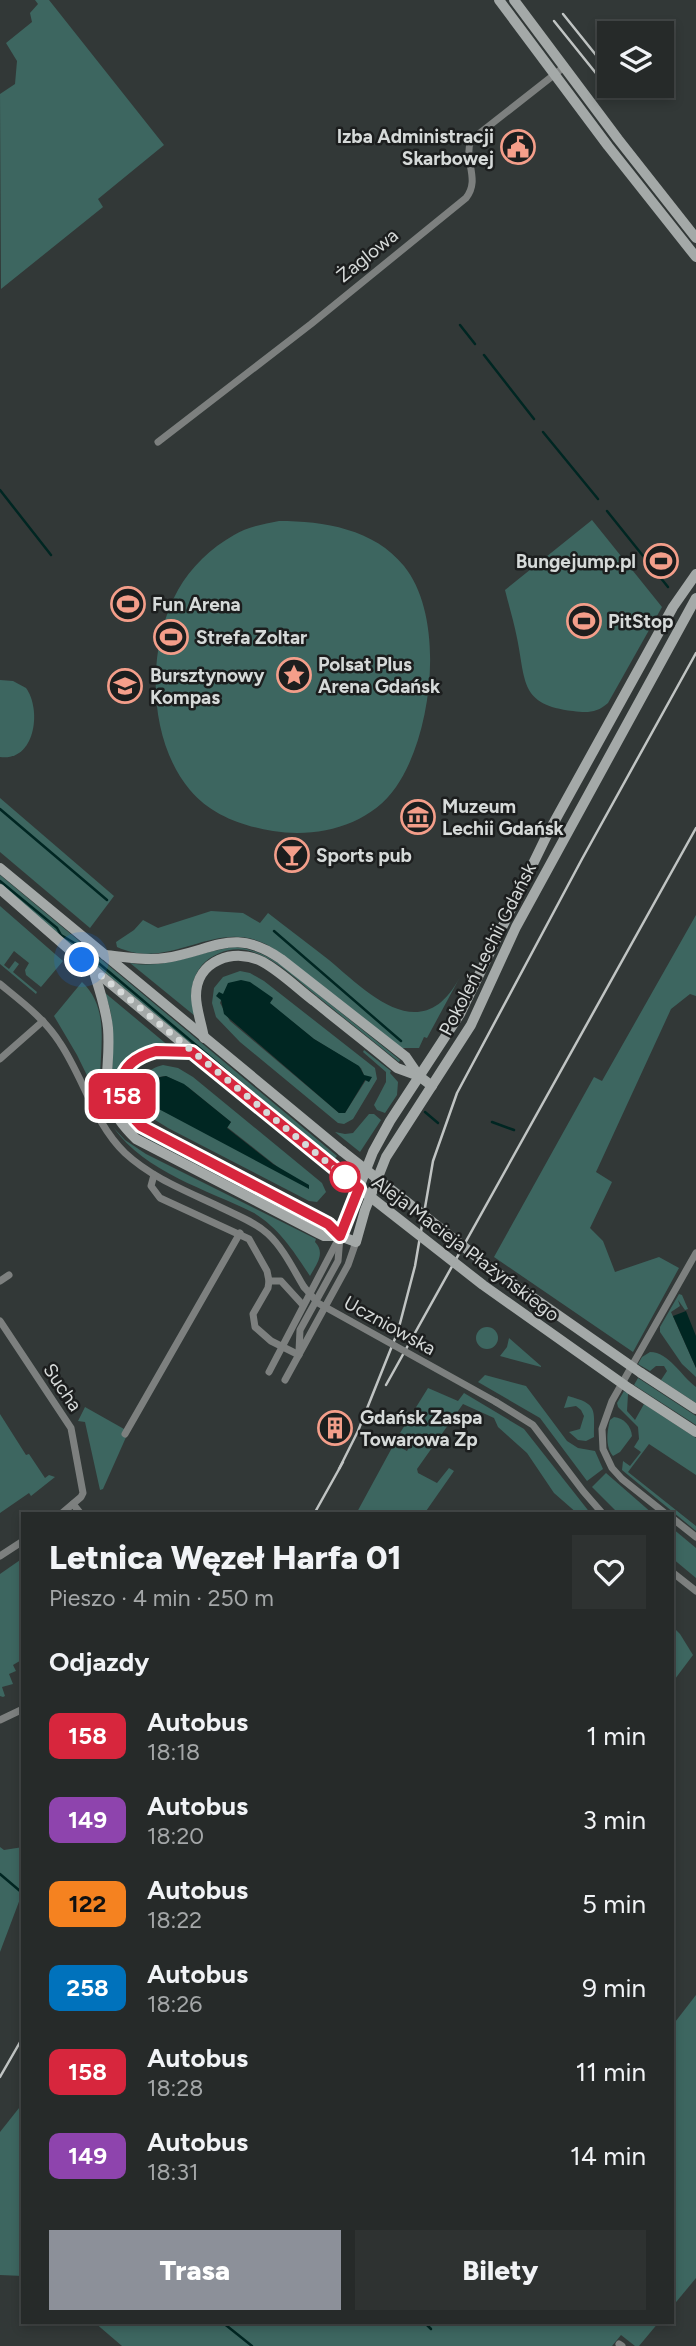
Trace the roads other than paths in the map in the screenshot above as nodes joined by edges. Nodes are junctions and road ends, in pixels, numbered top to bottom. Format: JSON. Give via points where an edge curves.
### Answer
{"nodes":[{"id":1,"x":499,"y":0,"type":"edge"},
{"id":2,"x":514,"y":0,"type":"edge"},
{"id":3,"x":559,"y":71,"type":"junction"},
{"id":4,"x":662,"y":204,"type":"junction"},
{"id":5,"x":696,"y":237,"type":"edge"},
{"id":6,"x":696,"y":257,"type":"edge"},
{"id":7,"x":158,"y":442,"type":"dead end"},
{"id":8,"x":696,"y":573,"type":"edge"},
{"id":9,"x":696,"y":598,"type":"edge"},
{"id":10,"x":673,"y":607,"type":"junction"},
{"id":11,"x":687,"y":615,"type":"junction"},
{"id":12,"x":596,"y":747,"type":"junction"},
{"id":13,"x":610,"y":755,"type":"junction"},
{"id":14,"x":533,"y":864,"type":"junction"},
{"id":15,"x":0,"y":868,"type":"edge"},
{"id":16,"x":546,"y":870,"type":"junction"},
{"id":17,"x":0,"y":889,"type":"edge"},
{"id":18,"x":105,"y":955,"type":"junction"},
{"id":19,"x":93,"y":969,"type":"junction"},
{"id":20,"x":0,"y":984,"type":"edge"},
{"id":21,"x":43,"y":1021,"type":"junction"},
{"id":22,"x":204,"y":1038,"type":"junction"},
{"id":23,"x":192,"y":1052,"type":"junction"},
{"id":24,"x":0,"y":1059,"type":"edge"},
{"id":25,"x":419,"y":1076,"type":"junction"},
{"id":26,"x":432,"y":1086,"type":"junction"},
{"id":27,"x":154,"y":1175,"type":"junction"},
{"id":28,"x":240,"y":1233,"type":"junction"},
{"id":29,"x":340,"y":1236,"type":"junction"},
{"id":30,"x":356,"y":1242,"type":"junction"},
{"id":31,"x":696,"y":1253,"type":"edge"},
{"id":32,"x":9,"y":1275,"type":"dead end"},
{"id":33,"x":0,"y":1281,"type":"edge"},
{"id":34,"x":269,"y":1281,"type":"junction"},
{"id":35,"x":302,"y":1304,"type":"junction"},
{"id":36,"x":0,"y":1321,"type":"edge"},
{"id":37,"x":282,"y":1346,"type":"junction"},
{"id":38,"x":299,"y":1355,"type":"junction"},
{"id":39,"x":269,"y":1372,"type":"dead end"},
{"id":40,"x":285,"y":1380,"type":"dead end"},
{"id":41,"x":696,"y":1409,"type":"edge"},
{"id":42,"x":696,"y":1432,"type":"edge"},
{"id":43,"x":125,"y":1434,"type":"dead end"},
{"id":44,"x":73,"y":1504,"type":"junction"},
{"id":45,"x":63,"y":1512,"type":"edge"},
{"id":46,"x":79,"y":1512,"type":"edge"},
{"id":47,"x":601,"y":1512,"type":"edge"},
{"id":48,"x":663,"y":1512,"type":"edge"},
{"id":49,"x":674,"y":1520,"type":"edge"},
{"id":50,"x":696,"y":1537,"type":"edge"},
{"id":51,"x":21,"y":1542,"type":"edge"},
{"id":52,"x":0,"y":1556,"type":"edge"},
{"id":53,"x":674,"y":1574,"type":"edge"},
{"id":54,"x":696,"y":1591,"type":"edge"},
{"id":55,"x":21,"y":1710,"type":"edge"},
{"id":56,"x":0,"y":1720,"type":"edge"}],
"edges":[{"from":1,"to":3,"type":"main road"},
{"from":2,"to":3,"type":"main road"},
{"from":3,"to":4,"type":"main road"},
{"from":3,"to":7,"type":"street","name":"Żaglowa","via":[[471,140],[468,152],[473,186],[466,198]]},
{"from":4,"to":5,"type":"main road"},
{"from":4,"to":6,"type":"main road"},
{"from":8,"to":10,"type":"main road","name":"Pokoleń Lechii Gdańsk"},
{"from":9,"to":11,"type":"main road","name":"Pokoleń Lechii Gdańsk"},
{"from":10,"to":11,"type":"main road"},
{"from":10,"to":12,"type":"main road","name":"Pokoleń Lechii Gdańsk"},
{"from":11,"to":13,"type":"main road","name":"Pokoleń Lechii Gdańsk"},
{"from":12,"to":13,"type":"main road"},
{"from":12,"to":14,"type":"main road","name":"Pokoleń Lechii Gdańsk"},
{"from":13,"to":16,"type":"main road","name":"Pokoleń Lechii Gdańsk"},
{"from":14,"to":16,"type":"main road"},
{"from":14,"to":25,"type":"main road","name":"Pokoleń Lechii Gdańsk","via":[[460,1014]]},
{"from":15,"to":18,"type":"main road","name":"Aleja Macieja Płażyńskiego"},
{"from":16,"to":26,"type":"main road","name":"Pokoleń Lechii Gdańsk","via":[[471,1025]]},
{"from":17,"to":19,"type":"main road","name":"Aleja Macieja Płażyńskiego"},
{"from":18,"to":22,"type":"main road","name":"Aleja Macieja Płażyńskiego"},
{"from":18,"to":25,"type":"main road","via":[[148,960],[221,943],[258,946],[281,959],[406,1058]]},
{"from":19,"to":23,"type":"main road","name":"Aleja Macieja Płażyńskiego"},
{"from":19,"to":29,"type":"main road","via":[[106,1011],[107,1090],[120,1123],[136,1139],[318,1233]]},
{"from":20,"to":21,"type":"street","name":"Uczniowska"},
{"from":21,"to":24,"type":"street"},
{"from":21,"to":27,"type":"street","name":"Uczniowska","via":[[62,1045],[110,1135]]},
{"from":22,"to":25,"type":"main road","via":[[196,995],[200,978],[219,959],[247,956],[278,973],[397,1068]]},
{"from":22,"to":41,"type":"main road","name":"Aleja Macieja Płażyńskiego","bridge":true,"via":[[481,1261]]},
{"from":23,"to":29,"type":"main road","via":[[156,1051],[132,1062],[121,1081],[130,1115],[155,1134],[328,1224]]},
{"from":23,"to":42,"type":"main road","name":"Aleja Macieja Płażyńskiego","bridge":true,"via":[[483,1285]]},
{"from":25,"to":26,"type":"main road"},
{"from":25,"to":29,"type":"main road","name":"Pokoleń Lechii Gdańsk","via":[[373,1152]]},
{"from":26,"to":30,"type":"main road","name":"Pokoleń Lechii Gdańsk","via":[[386,1157]]},
{"from":27,"to":28,"type":"street","name":"Uczniowska","via":[[151,1186],[160,1198]]},
{"from":27,"to":47,"type":"street","name":"Uczniowska","bridge":true,"via":[[252,1222],[269,1235],[318,1303],[533,1425]]},
{"from":28,"to":34,"type":"street","name":"Uczniowska","via":[[249,1239]]},
{"from":28,"to":43,"type":"street"},
{"from":29,"to":30,"type":"main road"},
{"from":29,"to":35,"type":"street","name":"Pokoleń Lechii Gdańsk"},
{"from":29,"to":38,"type":"street","name":"Pokoleń Lechii Gdańsk","via":[[338,1261],[300,1330]]},
{"from":30,"to":38,"type":"street","name":"Pokoleń Lechii Gdańsk"},
{"from":31,"to":48,"type":"street","via":[[612,1401],[602,1429],[603,1449],[612,1468]]},
{"from":32,"to":33,"type":"street"},
{"from":34,"to":35,"type":"street","via":[[281,1281]]},
{"from":34,"to":37,"type":"street","via":[[253,1321]]},
{"from":35,"to":37,"type":"street","name":"Pokoleń Lechii Gdańsk"},
{"from":36,"to":44,"type":"street","name":"Sucha","via":[[73,1433],[83,1487]]},
{"from":37,"to":38,"type":"street"},
{"from":37,"to":39,"type":"street","name":"Pokoleń Lechii Gdańsk"},
{"from":38,"to":40,"type":"street","name":"Pokoleń Lechii Gdańsk"},
{"from":44,"to":45,"type":"street"},
{"from":44,"to":46,"type":"street"},
{"from":49,"to":50,"type":"street"},
{"from":51,"to":52,"type":"street"},
{"from":53,"to":54,"type":"street"},
{"from":55,"to":56,"type":"street"}]}
